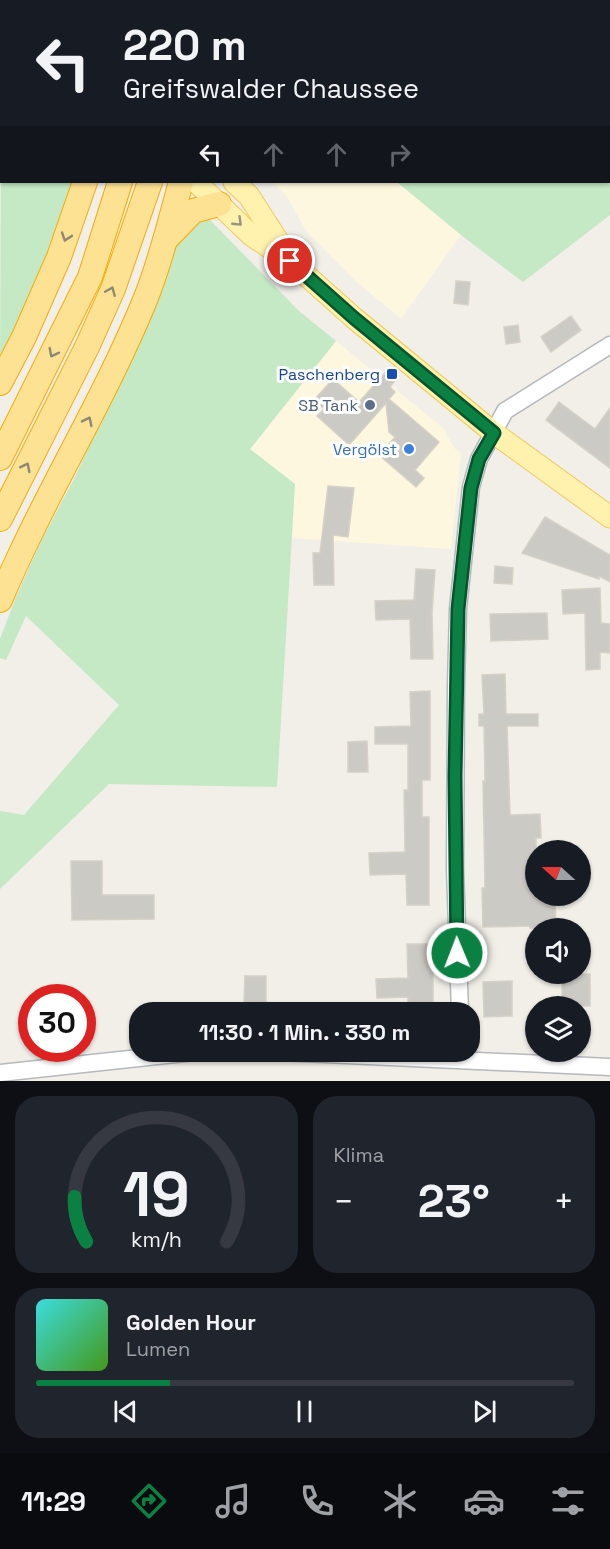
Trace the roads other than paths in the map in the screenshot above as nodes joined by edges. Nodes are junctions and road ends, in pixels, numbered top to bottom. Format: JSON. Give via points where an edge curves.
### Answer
{"nodes":[{"id":1,"x":85,"y":183,"type":"edge"},
{"id":2,"x":120,"y":183,"type":"edge"},
{"id":3,"x":181,"y":183,"type":"edge"},
{"id":4,"x":197,"y":183,"type":"edge"},
{"id":5,"x":235,"y":183,"type":"edge"},
{"id":6,"x":149,"y":186,"type":"edge"},
{"id":7,"x":219,"y":204,"type":"junction"},
{"id":8,"x":167,"y":237,"type":"junction"},
{"id":9,"x":290,"y":261,"type":"junction"},
{"id":10,"x":610,"y":345,"type":"edge"},
{"id":11,"x":0,"y":383,"type":"edge"},
{"id":12,"x":494,"y":433,"type":"junction"},
{"id":13,"x":0,"y":458,"type":"edge"},
{"id":14,"x":610,"y":517,"type":"edge"},
{"id":15,"x":0,"y":519,"type":"edge"},
{"id":16,"x":0,"y":600,"type":"edge"},
{"id":17,"x":460,"y":1002,"type":"edge"},
{"id":18,"x":480,"y":1057,"type":"edge"},
{"id":19,"x":129,"y":1059,"type":"edge"},
{"id":20,"x":610,"y":1067,"type":"edge"},
{"id":21,"x":0,"y":1073,"type":"edge"}],
"edges":[{"from":1,"to":11,"type":"highway","one_way":true,"via":[[59,256]]},
{"from":2,"to":13,"type":"highway","one_way":true,"via":[[90,277]]},
{"from":3,"to":8,"type":"highway"},
{"from":4,"to":7,"type":"main road"},
{"from":5,"to":9,"type":"main road","via":[[249,196]]},
{"from":15,"to":6,"type":"highway","one_way":true,"via":[[113,289]]},
{"from":7,"to":8,"type":"highway","via":[[193,211]]},
{"from":7,"to":9,"type":"main road","one_way":true,"via":[[251,235]]},
{"from":16,"to":8,"type":"highway","one_way":true,"via":[[22,547],[122,352]]},
{"from":9,"to":12,"type":"main road"},
{"from":10,"to":12,"type":"street","via":[[505,411]]},
{"from":12,"to":14,"type":"main road"},
{"from":12,"to":17,"type":"street","via":[[477,465],[471,488],[458,609],[455,869]]},
{"from":18,"to":20,"type":"street"},
{"from":19,"to":21,"type":"street"}]}
